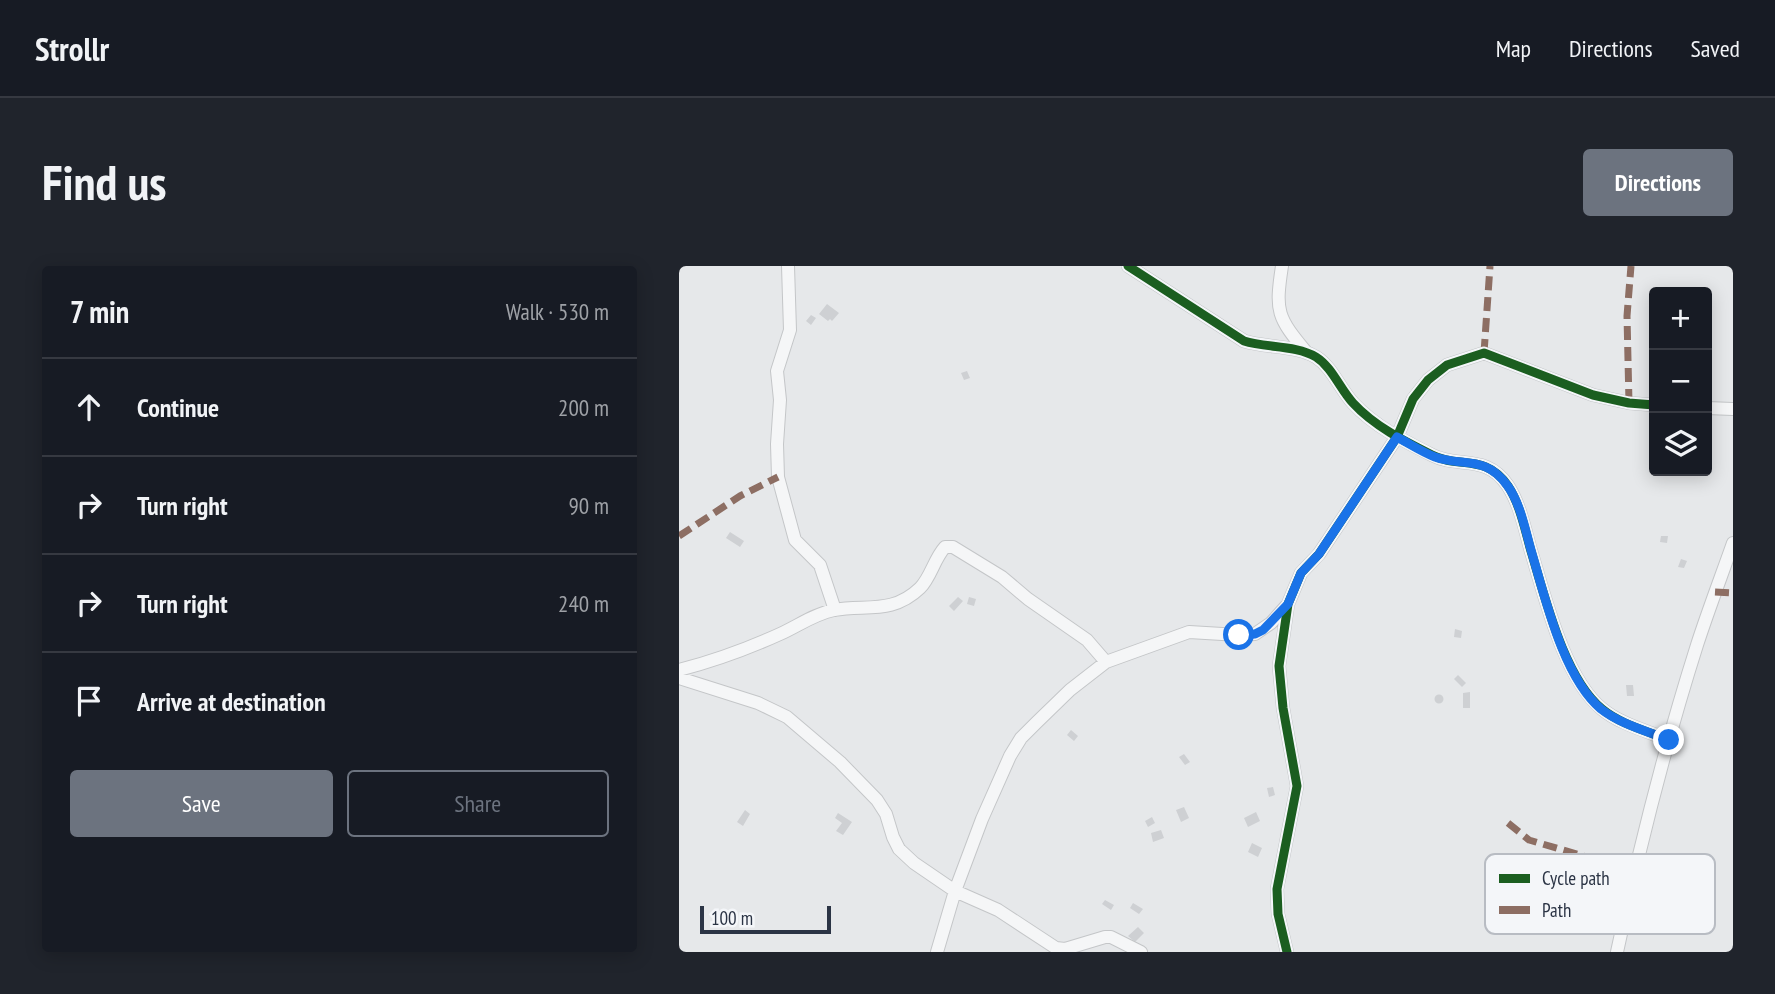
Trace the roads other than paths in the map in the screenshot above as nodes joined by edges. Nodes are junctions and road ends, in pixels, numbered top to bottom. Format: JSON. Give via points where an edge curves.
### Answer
{"nodes":[{"id":1,"x":788,"y":266,"type":"edge"},
{"id":2,"x":1128,"y":266,"type":"edge"},
{"id":3,"x":1282,"y":266,"type":"edge"},
{"id":4,"x":1307,"y":354,"type":"junction"},
{"id":5,"x":1649,"y":405,"type":"edge"},
{"id":6,"x":1712,"y":408,"type":"edge"},
{"id":7,"x":1733,"y":409,"type":"edge"},
{"id":8,"x":1397,"y":437,"type":"junction"},
{"id":9,"x":1733,"y":544,"type":"edge"},
{"id":10,"x":1288,"y":604,"type":"junction"},
{"id":11,"x":835,"y":610,"type":"junction"},
{"id":12,"x":1106,"y":662,"type":"junction"},
{"id":13,"x":679,"y":670,"type":"edge"},
{"id":14,"x":679,"y":678,"type":"edge"},
{"id":15,"x":1669,"y":740,"type":"junction"},
{"id":16,"x":1639,"y":854,"type":"edge"},
{"id":17,"x":955,"y":891,"type":"junction"},
{"id":18,"x":1621,"y":934,"type":"edge"},
{"id":19,"x":937,"y":952,"type":"edge"},
{"id":20,"x":1141,"y":952,"type":"edge"},
{"id":21,"x":1287,"y":952,"type":"edge"},
{"id":22,"x":1617,"y":952,"type":"edge"}],
"edges":[{"from":1,"to":11,"type":"street","via":[[790,330],[777,371],[778,477],[795,541],[820,565]]},
{"from":2,"to":4,"type":"street","via":[[1244,341]]},
{"from":3,"to":4,"type":"street","via":[[1279,315]]},
{"from":4,"to":8,"type":"street","via":[[1318,358],[1353,403]]},
{"from":5,"to":8,"type":"street","via":[[1593,395],[1484,353],[1447,365],[1428,380],[1413,399]]},
{"from":6,"to":7,"type":"street"},
{"from":8,"to":10,"type":"street","via":[[1319,554],[1301,573]]},
{"from":8,"to":15,"type":"street","via":[[1436,457],[1479,463],[1508,486],[1565,654],[1583,690],[1612,717]]},
{"from":9,"to":15,"type":"street"},
{"from":10,"to":12,"type":"street","via":[[1255,634],[1189,632]]},
{"from":10,"to":21,"type":"street","via":[[1279,666],[1297,786],[1277,889]]},
{"from":11,"to":12,"type":"street","via":[[878,608],[901,600],[920,588],[939,554],[953,547],[1087,640]]},
{"from":11,"to":13,"type":"street","via":[[746,649]]},
{"from":12,"to":17,"type":"street","via":[[1021,738],[982,819]]},
{"from":14,"to":17,"type":"street","via":[[787,717],[877,800],[907,857]]},
{"from":15,"to":16,"type":"street"},
{"from":17,"to":19,"type":"street"},
{"from":17,"to":20,"type":"street","via":[[999,909],[1056,948],[1111,937]]},
{"from":18,"to":22,"type":"street"}]}
